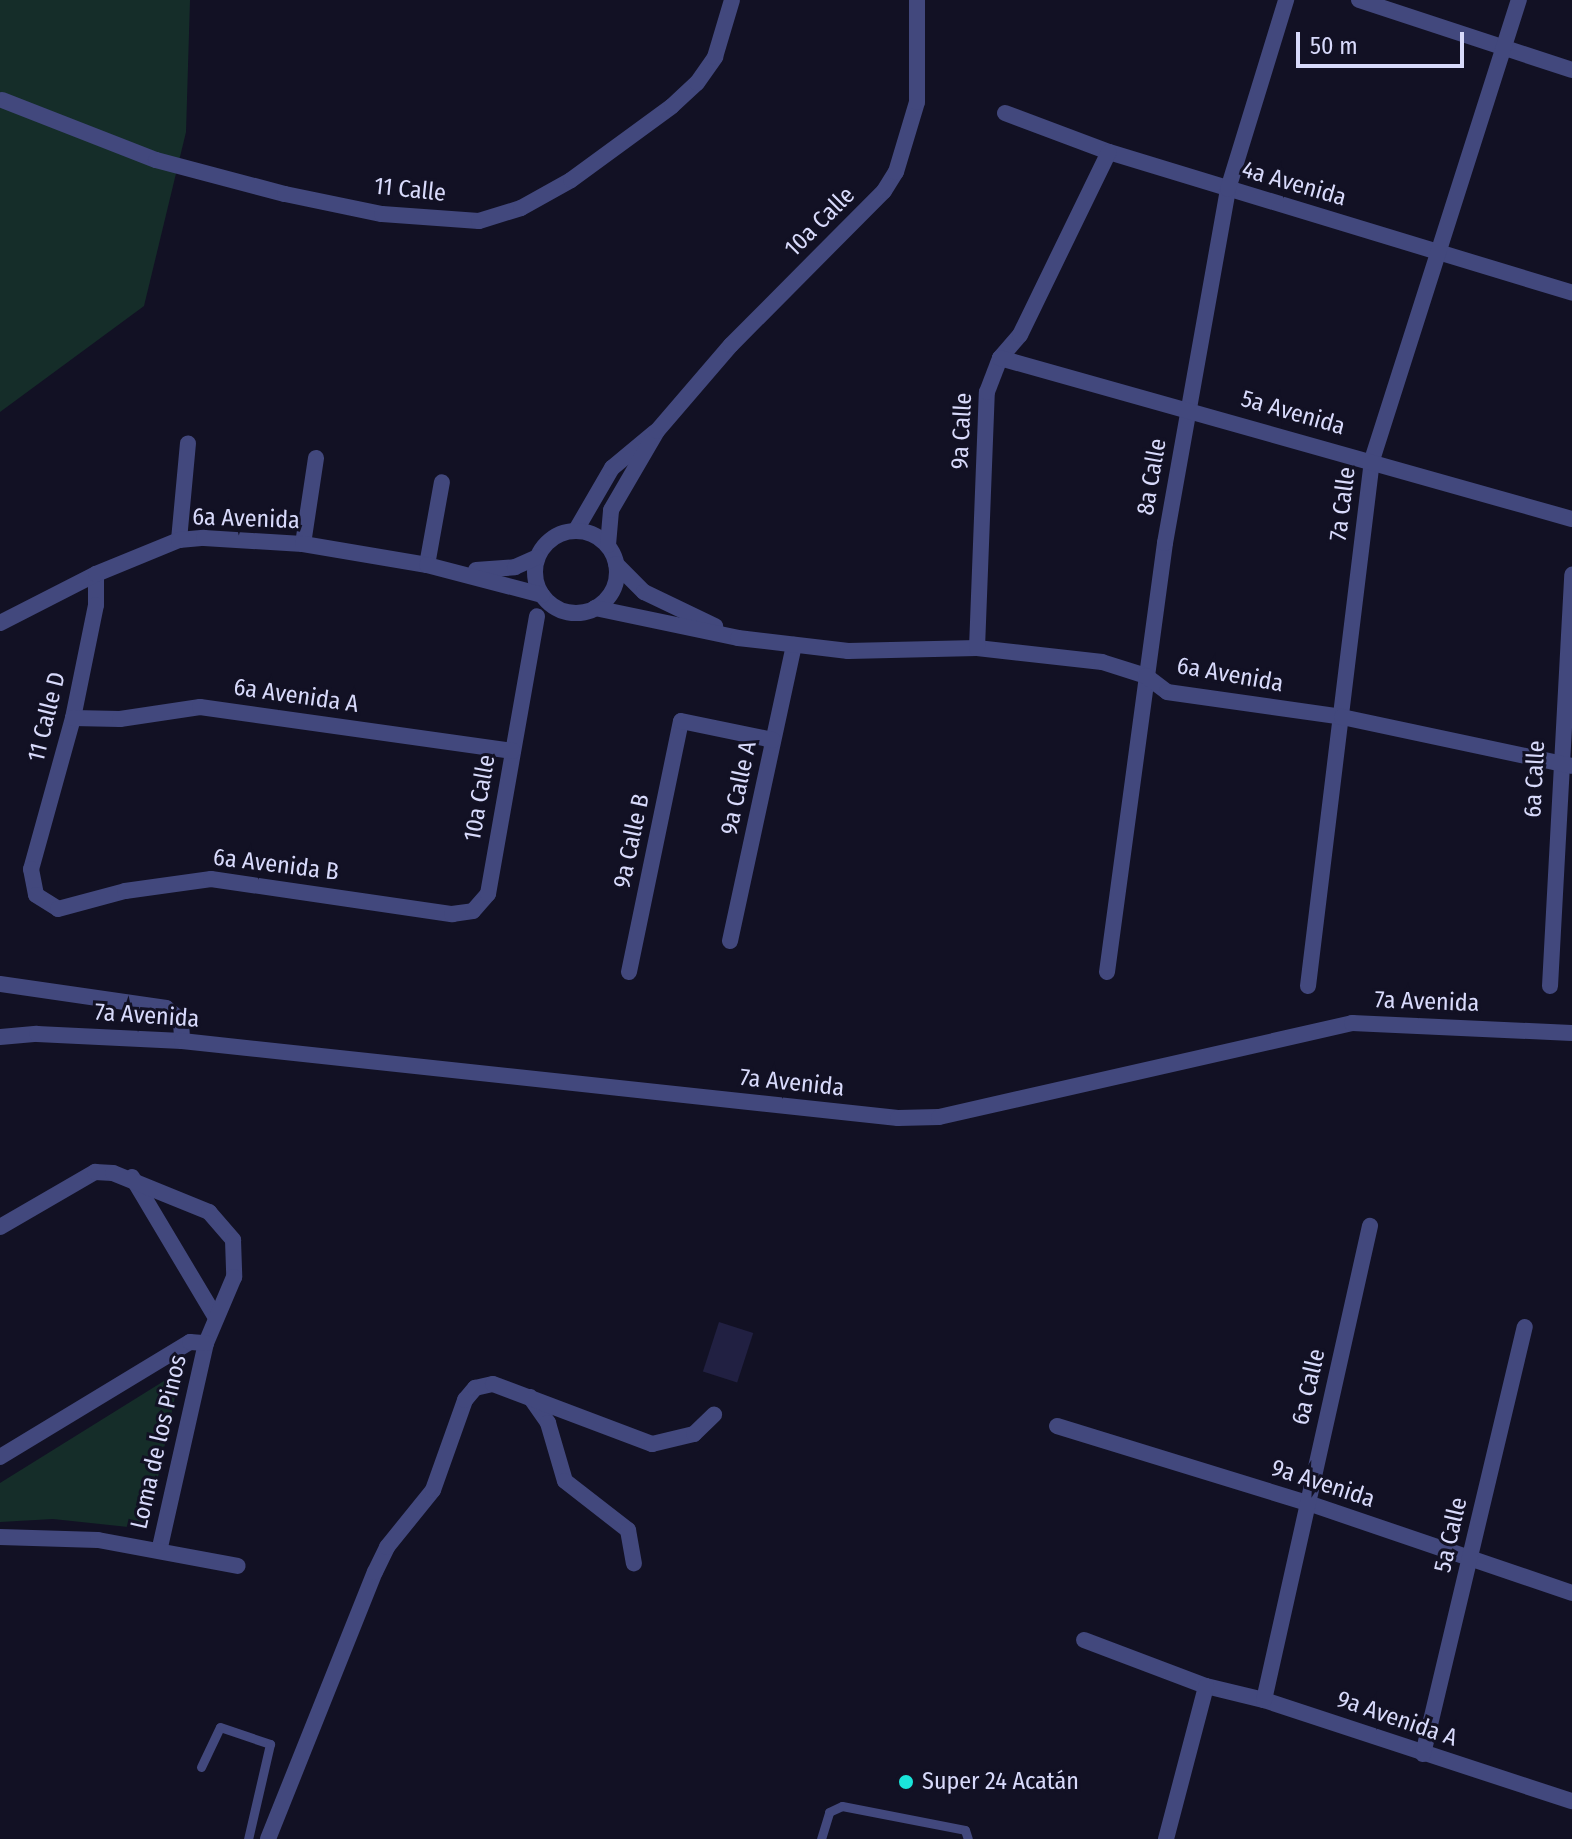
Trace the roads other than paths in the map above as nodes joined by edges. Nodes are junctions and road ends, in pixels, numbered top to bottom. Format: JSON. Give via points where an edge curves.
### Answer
{"nodes":[{"id":1,"x":732,"y":0,"type":"edge"},
{"id":2,"x":917,"y":0,"type":"edge"},
{"id":3,"x":1286,"y":0,"type":"edge"},
{"id":4,"x":1359,"y":0,"type":"edge"},
{"id":5,"x":1519,"y":0,"type":"edge"},
{"id":6,"x":1505,"y":48,"type":"junction"},
{"id":7,"x":1572,"y":70,"type":"edge"},
{"id":8,"x":2,"y":100,"type":"dead end"},
{"id":9,"x":1005,"y":113,"type":"dead end"},
{"id":10,"x":1109,"y":152,"type":"junction"},
{"id":11,"x":1228,"y":189,"type":"junction"},
{"id":12,"x":1439,"y":252,"type":"junction"},
{"id":13,"x":1572,"y":293,"type":"edge"},
{"id":14,"x":1000,"y":358,"type":"junction"},
{"id":15,"x":1189,"y":409,"type":"junction"},
{"id":16,"x":657,"y":431,"type":"junction"},
{"id":17,"x":188,"y":443,"type":"dead end"},
{"id":18,"x":316,"y":458,"type":"dead end"},
{"id":19,"x":1372,"y":460,"type":"junction"},
{"id":20,"x":442,"y":482,"type":"dead end"},
{"id":21,"x":1572,"y":519,"type":"edge"},
{"id":22,"x":576,"y":530,"type":"junction"},
{"id":23,"x":179,"y":540,"type":"junction"},
{"id":24,"x":303,"y":544,"type":"junction"},
{"id":25,"x":608,"y":545,"type":"junction"},
{"id":26,"x":537,"y":557,"type":"junction"},
{"id":27,"x":616,"y":564,"type":"junction"},
{"id":28,"x":427,"y":565,"type":"junction"},
{"id":29,"x":458,"y":571,"type":"junction"},
{"id":30,"x":96,"y":574,"type":"junction"},
{"id":31,"x":1572,"y":575,"type":"edge"},
{"id":32,"x":542,"y":595,"type":"junction"},
{"id":33,"x":595,"y":608,"type":"junction"},
{"id":34,"x":537,"y":616,"type":"dead end"},
{"id":35,"x":0,"y":623,"type":"edge"},
{"id":36,"x":738,"y":638,"type":"junction"},
{"id":37,"x":794,"y":645,"type":"junction"},
{"id":38,"x":977,"y":648,"type":"junction"},
{"id":39,"x":1146,"y":676,"type":"junction"},
{"id":40,"x":1342,"y":717,"type":"junction"},
{"id":41,"x":73,"y":718,"type":"junction"},
{"id":42,"x":773,"y":740,"type":"junction"},
{"id":43,"x":513,"y":751,"type":"junction"},
{"id":44,"x":1565,"y":764,"type":"edge"},
{"id":45,"x":31,"y":869,"type":"joint"},
{"id":46,"x":488,"y":894,"type":"joint"},
{"id":47,"x":730,"y":941,"type":"dead end"},
{"id":48,"x":629,"y":972,"type":"dead end"},
{"id":49,"x":1107,"y":972,"type":"dead end"},
{"id":50,"x":0,"y":984,"type":"edge"},
{"id":51,"x":1308,"y":986,"type":"dead end"},
{"id":52,"x":1550,"y":986,"type":"dead end"},
{"id":53,"x":1572,"y":1033,"type":"edge"},
{"id":54,"x":0,"y":1037,"type":"edge"},
{"id":55,"x":182,"y":1041,"type":"junction"},
{"id":56,"x":132,"y":1177,"type":"junction"},
{"id":57,"x":1370,"y":1226,"type":"dead end"},
{"id":58,"x":0,"y":1227,"type":"edge"},
{"id":59,"x":216,"y":1318,"type":"junction"},
{"id":60,"x":1525,"y":1327,"type":"dead end"},
{"id":61,"x":206,"y":1343,"type":"junction"},
{"id":62,"x":530,"y":1397,"type":"junction"},
{"id":63,"x":714,"y":1415,"type":"dead end"},
{"id":64,"x":1057,"y":1426,"type":"dead end"},
{"id":65,"x":0,"y":1457,"type":"edge"},
{"id":66,"x":1308,"y":1503,"type":"junction"},
{"id":67,"x":0,"y":1537,"type":"edge"},
{"id":68,"x":159,"y":1551,"type":"junction"},
{"id":69,"x":1469,"y":1560,"type":"junction"},
{"id":70,"x":634,"y":1563,"type":"dead end"},
{"id":71,"x":238,"y":1566,"type":"dead end"},
{"id":72,"x":1572,"y":1593,"type":"edge"},
{"id":73,"x":1084,"y":1640,"type":"dead end"},
{"id":74,"x":1206,"y":1686,"type":"junction"},
{"id":75,"x":1264,"y":1700,"type":"junction"},
{"id":76,"x":1423,"y":1754,"type":"junction"},
{"id":77,"x":201,"y":1767,"type":"dead end"},
{"id":78,"x":1572,"y":1801,"type":"edge"},
{"id":79,"x":248,"y":1839,"type":"edge"},
{"id":80,"x":268,"y":1839,"type":"edge"},
{"id":81,"x":821,"y":1839,"type":"edge"},
{"id":82,"x":968,"y":1839,"type":"edge"},
{"id":83,"x":1166,"y":1839,"type":"edge"}],
"edges":[{"from":1,"to":8,"type":"street","name":"11 Calle","via":[[715,57],[672,106],[571,180],[521,208],[479,221],[382,214],[285,194],[156,160]]},
{"from":2,"to":16,"type":"street","name":"10a Calle","via":[[917,102],[891,181],[731,345]]},
{"from":3,"to":11,"type":"street","name":"8a Calle"},
{"from":4,"to":6,"type":"street"},
{"from":5,"to":6,"type":"street","name":"7a Calle"},
{"from":6,"to":7,"type":"street"},
{"from":6,"to":12,"type":"street","name":"7a Calle"},
{"from":9,"to":10,"type":"street","name":"4a Avenida"},
{"from":10,"to":11,"type":"street","name":"4a Avenida"},
{"from":10,"to":14,"type":"street","name":"9a Calle","via":[[1020,335]]},
{"from":11,"to":12,"type":"street","name":"4a Avenida"},
{"from":11,"to":15,"type":"street","name":"8a Calle"},
{"from":12,"to":13,"type":"street","name":"4a Avenida"},
{"from":12,"to":19,"type":"street","name":"7a Calle"},
{"from":14,"to":15,"type":"street","name":"5a Avenida"},
{"from":14,"to":38,"type":"street","name":"9a Calle","via":[[987,392]]},
{"from":15,"to":19,"type":"street","name":"5a Avenida"},
{"from":15,"to":39,"type":"street","name":"8a Calle"},
{"from":16,"to":22,"type":"street","name":"10a Calle","via":[[612,468]]},
{"from":16,"to":25,"type":"street","name":"10a Calle","via":[[611,510]]},
{"from":17,"to":23,"type":"street"},
{"from":18,"to":24,"type":"street"},
{"from":19,"to":21,"type":"street","name":"5a Avenida"},
{"from":19,"to":40,"type":"street","name":"7a Calle"},
{"from":20,"to":28,"type":"street"},
{"from":22,"to":25,"type":"street"},
{"from":22,"to":26,"type":"street","via":[[552,538]]},
{"from":23,"to":24,"type":"street","name":"6a Avenida"},
{"from":23,"to":30,"type":"street","name":"6a Avenida"},
{"from":24,"to":28,"type":"street","name":"6a Avenida"},
{"from":25,"to":27,"type":"street"},
{"from":26,"to":29,"type":"street","name":"6a Avenida","via":[[515,567]]},
{"from":26,"to":32,"type":"street"},
{"from":27,"to":33,"type":"street","via":[[613,590]]},
{"from":27,"to":36,"type":"street","name":"6a Avenida","via":[[644,592]]},
{"from":28,"to":29,"type":"street","name":"6a Avenida"},
{"from":29,"to":32,"type":"street","name":"6a Avenida"},
{"from":30,"to":35,"type":"street","name":"6a Avenida"},
{"from":30,"to":41,"type":"street","name":"11 Calle D","via":[[96,605]]},
{"from":31,"to":44,"type":"street","name":"6a Calle"},
{"from":32,"to":33,"type":"street","via":[[572,613]]},
{"from":33,"to":36,"type":"street","name":"6a Avenida"},
{"from":34,"to":43,"type":"street","name":"10a Calle"},
{"from":36,"to":37,"type":"street","name":"6a Avenida"},
{"from":37,"to":38,"type":"street","name":"6a Avenida","via":[[904,652]]},
{"from":37,"to":42,"type":"street","name":"9a Calle A"},
{"from":38,"to":39,"type":"street","name":"6a Avenida","via":[[1102,662]]},
{"from":39,"to":40,"type":"street","name":"6a Avenida","via":[[1167,692]]},
{"from":39,"to":49,"type":"street","name":"8a Calle"},
{"from":40,"to":44,"type":"street","name":"6a Avenida"},
{"from":40,"to":51,"type":"street","name":"7a Calle"},
{"from":41,"to":43,"type":"street","name":"6a Avenida A","via":[[120,719],[200,707]]},
{"from":41,"to":45,"type":"street","name":"11 Calle D"},
{"from":42,"to":47,"type":"street","name":"9a Calle A"},
{"from":42,"to":48,"type":"street","name":"9a Calle B","via":[[681,721]]},
{"from":43,"to":46,"type":"street","name":"10a Calle"},
{"from":44,"to":52,"type":"street","name":"6a Calle"},
{"from":45,"to":46,"type":"street","name":"6a Avenida B","via":[[32,887],[42,901],[66,910],[125,891],[211,879],[452,914],[473,911]]},
{"from":50,"to":55,"type":"street","via":[[166,1008],[181,1020]]},
{"from":53,"to":55,"type":"street","name":"7a Avenida","via":[[1439,1024],[1338,1025],[939,1117],[898,1118]]},
{"from":54,"to":55,"type":"street","name":"7a Avenida"},
{"from":56,"to":58,"type":"street","name":"Loma de los Pinos","via":[[95,1172]]},
{"from":56,"to":59,"type":"street"},
{"from":56,"to":59,"type":"street","name":"Loma de los Pinos","via":[[209,1212],[227,1229],[237,1265]]},
{"from":57,"to":66,"type":"street","name":"6a Calle"},
{"from":59,"to":61,"type":"street","name":"Loma de los Pinos"},
{"from":60,"to":69,"type":"street","name":"5a Calle"},
{"from":61,"to":65,"type":"street","name":"Loma de los Pinos","via":[[190,1342]]},
{"from":61,"to":68,"type":"street","name":"Loma de los Pinos"},
{"from":62,"to":63,"type":"street","via":[[652,1444],[671,1444],[694,1434]]},
{"from":62,"to":70,"type":"street","via":[[548,1423],[565,1481],[628,1530]]},
{"from":62,"to":80,"type":"street","via":[[493,1384],[475,1388],[465,1400],[433,1490],[387,1547],[375,1572]]},
{"from":64,"to":66,"type":"street","name":"9a Avenida"},
{"from":66,"to":69,"type":"street","name":"9a Avenida"},
{"from":66,"to":75,"type":"street","name":"6a Calle"},
{"from":67,"to":68,"type":"street","name":"Loma de los Pinos","via":[[98,1540]]},
{"from":68,"to":71,"type":"street","name":"Loma de los Pinos"},
{"from":69,"to":72,"type":"street","name":"9a Avenida"},
{"from":69,"to":76,"type":"street","name":"5a Calle"},
{"from":73,"to":74,"type":"street"},
{"from":74,"to":75,"type":"street","name":"9a Avenida A"},
{"from":74,"to":83,"type":"street"},
{"from":75,"to":76,"type":"street","name":"9a Avenida A"},
{"from":76,"to":78,"type":"street","name":"9a Avenida A"},
{"from":77,"to":79,"type":"lane","via":[[220,1727],[270,1744]]},
{"from":81,"to":82,"type":"lane","via":[[829,1812],[842,1806],[965,1830]]}]}
